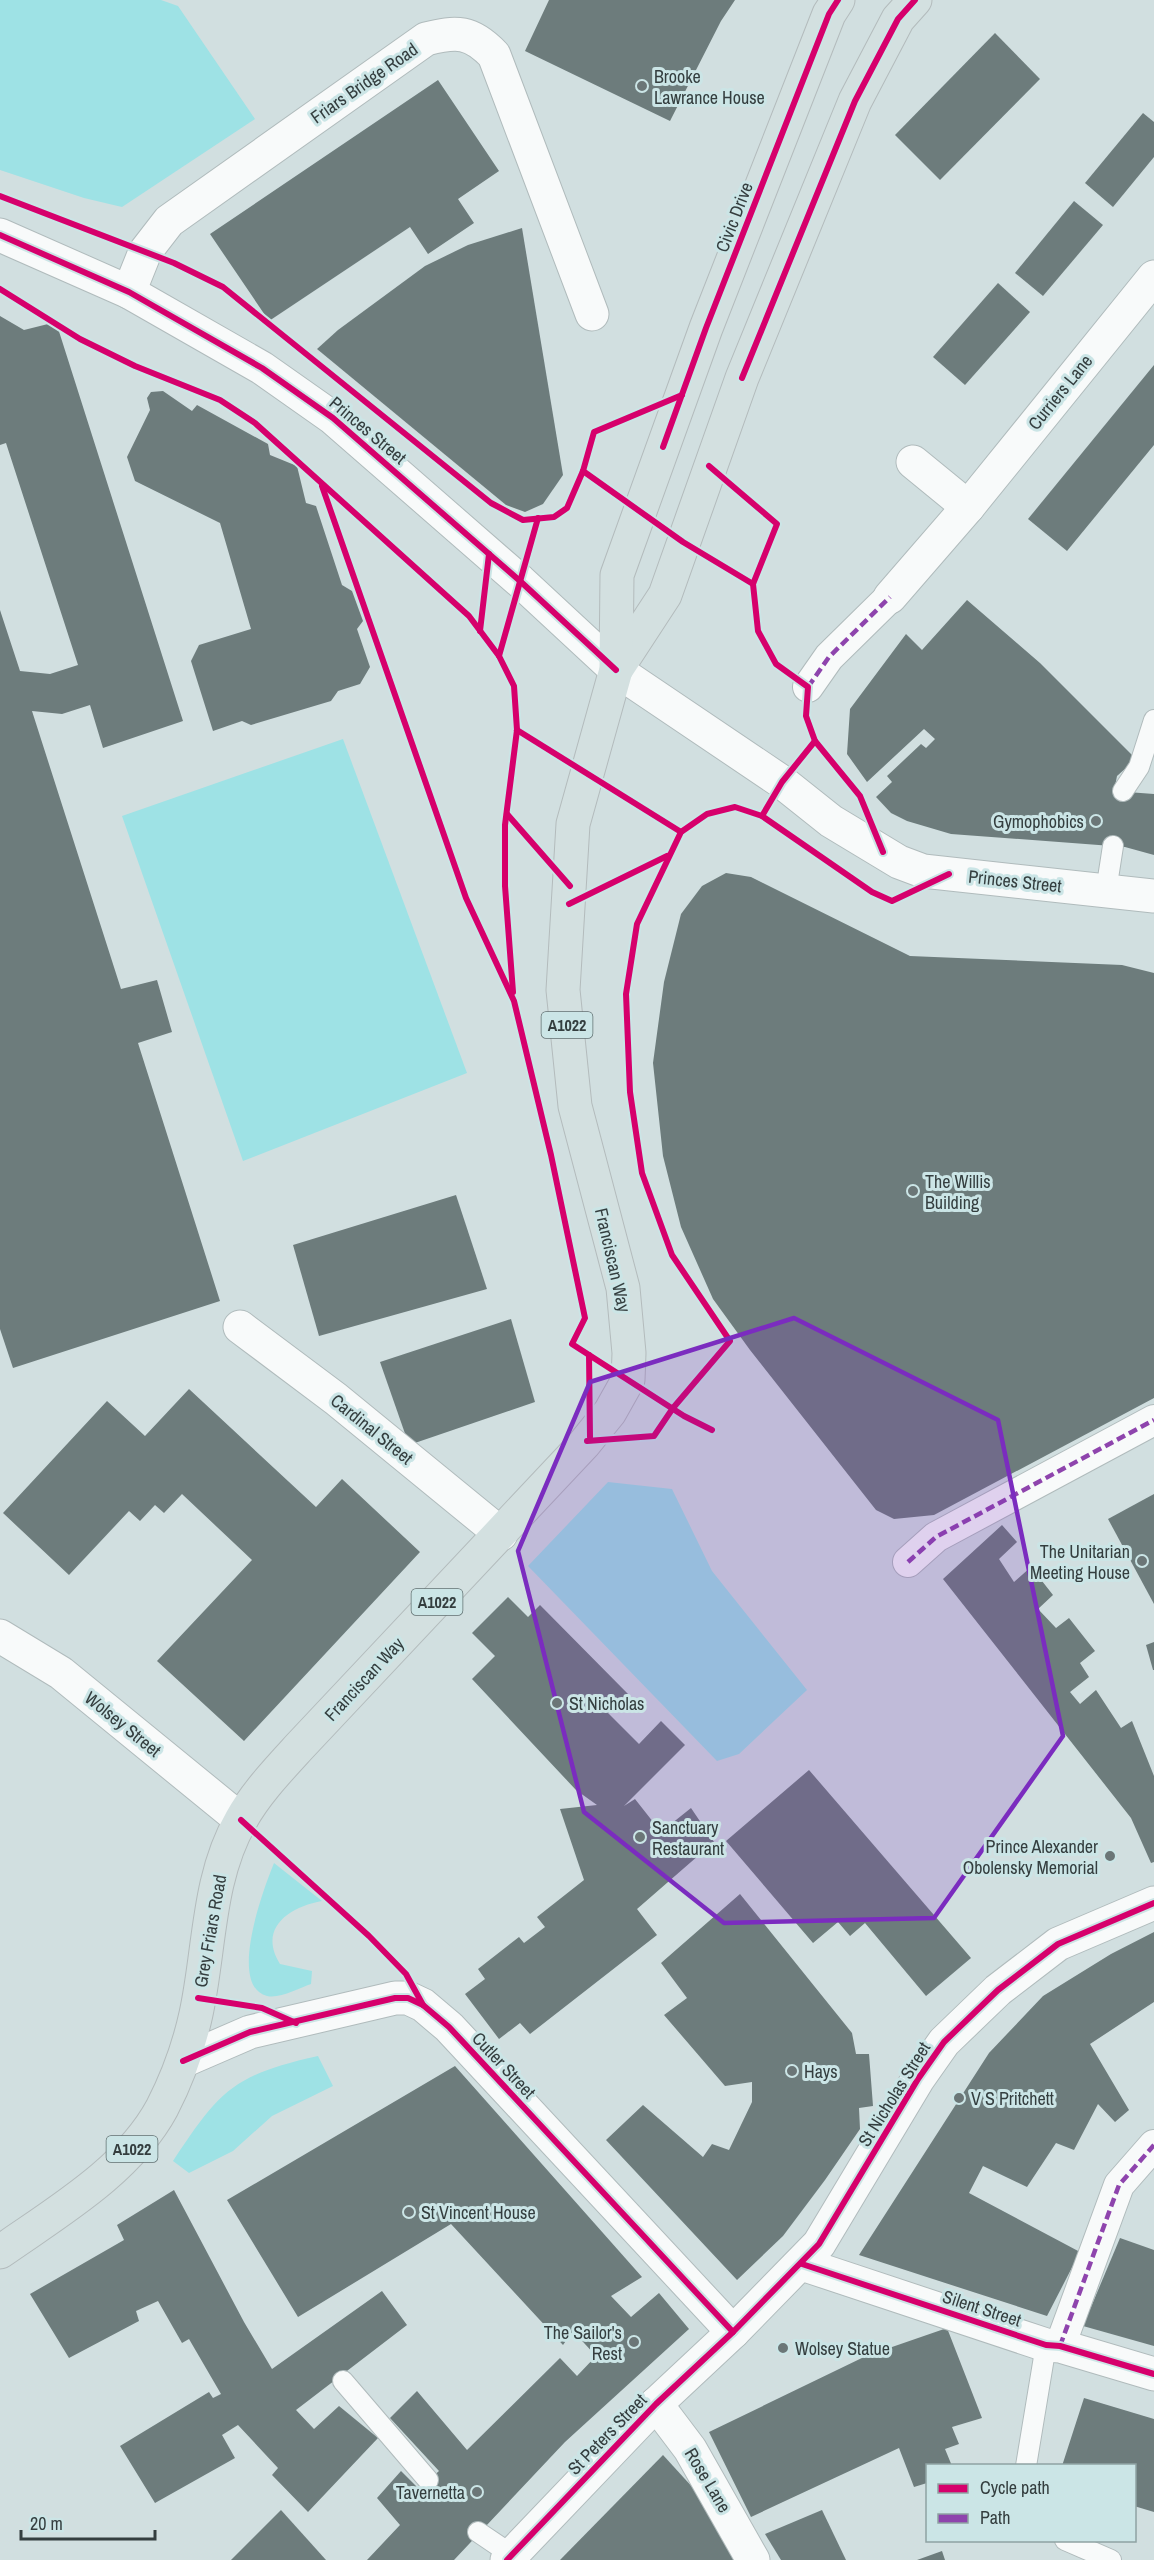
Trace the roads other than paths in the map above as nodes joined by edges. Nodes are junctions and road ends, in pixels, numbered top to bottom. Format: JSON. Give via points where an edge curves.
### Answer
{"nodes":[{"id":1,"x":838,"y":0,"type":"edge"},
{"id":2,"x":915,"y":0,"type":"edge"},
{"id":3,"x":0,"y":235,"type":"edge"},
{"id":4,"x":1154,"y":277,"type":"edge"},
{"id":5,"x":129,"y":292,"type":"junction"},
{"id":6,"x":592,"y":314,"type":"dead end"},
{"id":7,"x":913,"y":462,"type":"dead end"},
{"id":8,"x":968,"y":507,"type":"junction"},
{"id":9,"x":890,"y":597,"type":"joint"},
{"id":10,"x":616,"y":670,"type":"junction"},
{"id":11,"x":808,"y":687,"type":"dead end"},
{"id":12,"x":1154,"y":720,"type":"edge"},
{"id":13,"x":1123,"y":791,"type":"dead end"},
{"id":14,"x":1113,"y":846,"type":"dead end"},
{"id":15,"x":1106,"y":891,"type":"junction"},
{"id":16,"x":1154,"y":896,"type":"edge"},
{"id":17,"x":240,"y":1327,"type":"dead end"},
{"id":18,"x":1154,"y":1420,"type":"edge"},
{"id":19,"x":501,"y":1534,"type":"junction"},
{"id":20,"x":908,"y":1562,"type":"dead end"},
{"id":21,"x":0,"y":1636,"type":"edge"},
{"id":22,"x":241,"y":1820,"type":"junction"},
{"id":23,"x":1154,"y":1903,"type":"edge"},
{"id":24,"x":183,"y":2061,"type":"junction"},
{"id":25,"x":1154,"y":2145,"type":"edge"},
{"id":26,"x":0,"y":2252,"type":"edge"},
{"id":27,"x":802,"y":2264,"type":"junction"},
{"id":28,"x":733,"y":2332,"type":"junction"},
{"id":29,"x":1053,"y":2346,"type":"junction"},
{"id":30,"x":1154,"y":2374,"type":"edge"},
{"id":31,"x":343,"y":2381,"type":"dead end"},
{"id":32,"x":656,"y":2404,"type":"junction"},
{"id":33,"x":1026,"y":2464,"type":"edge"},
{"id":34,"x":428,"y":2480,"type":"dead end"},
{"id":35,"x":478,"y":2532,"type":"dead end"},
{"id":36,"x":1067,"y":2542,"type":"edge"},
{"id":37,"x":509,"y":2557,"type":"edge"},
{"id":38,"x":753,"y":2560,"type":"edge"},
{"id":39,"x":1111,"y":2560,"type":"edge"}],
"edges":[{"from":1,"to":10,"type":"main road","name":"Civic Drive","number":"A1022","via":[[829,14],[706,328],[617,575]]},
{"from":2,"to":10,"type":"main road","number":"A1022","via":[[898,19],[855,100],[742,378],[665,595]]},
{"from":3,"to":5,"type":"street","name":"Princes Street"},
{"from":4,"to":8,"type":"street","name":"Curriers Lane"},
{"from":5,"to":6,"type":"street","name":"Friars Bridge Road","via":[[146,252],[169,221],[426,39],[454,32],[481,42],[494,55]]},
{"from":5,"to":10,"type":"street","name":"Princes Street","via":[[262,368],[333,418]]},
{"from":7,"to":8,"type":"street"},
{"from":8,"to":9,"type":"street","name":"Curriers Lane"},
{"from":9,"to":11,"type":"street","via":[[829,657]]},
{"from":10,"to":15,"type":"street","name":"Princes Street","via":[[782,782],[831,821],[899,862],[924,871]]},
{"from":10,"to":19,"type":"main road","name":"Franciscan Way","number":"A1022","via":[[573,824],[563,990],[574,1106],[623,1288],[628,1380],[584,1444]]},
{"from":12,"to":13,"type":"lane","via":[[1139,767]]},
{"from":14,"to":15,"type":"lane"},
{"from":15,"to":16,"type":"street","name":"Princes Street"},
{"from":17,"to":19,"type":"street","name":"Cardinal Street","via":[[336,1399]]},
{"from":18,"to":20,"type":"street","via":[[936,1538]]},
{"from":19,"to":22,"type":"main road","name":"Franciscan Way","number":"A1022","via":[[276,1772]]},
{"from":21,"to":22,"type":"street","name":"Wolsey Street","via":[[61,1673]]},
{"from":22,"to":24,"type":"main road","name":"Grey Friars Road","number":"A1022","via":[[218,1881],[196,2013]]},
{"from":23,"to":27,"type":"street","name":"St Nicholas Street","via":[[1058,1944],[1033,1961],[944,2042],[833,2223]]},
{"from":24,"to":26,"type":"main road","name":"Grey Friars Road","number":"A1022","via":[[161,2109],[127,2155]]},
{"from":24,"to":28,"type":"street","name":"Cutler Street","via":[[250,2032],[371,2002],[408,1998],[423,2005],[449,2027]]},
{"from":25,"to":29,"type":"street","via":[[1119,2185]]},
{"from":27,"to":28,"type":"street","name":"St Nicholas Street"},
{"from":27,"to":29,"type":"street","name":"Silent Street"},
{"from":28,"to":32,"type":"street","name":"St Peters Street"},
{"from":29,"to":30,"type":"street","name":"Silent Street"},
{"from":29,"to":33,"type":"lane"},
{"from":31,"to":34,"type":"lane"},
{"from":32,"to":37,"type":"street","name":"St Peters Street"},
{"from":32,"to":38,"type":"street","name":"Rose Lane","via":[[690,2449]]},
{"from":35,"to":37,"type":"lane"},
{"from":36,"to":39,"type":"lane"}]}
